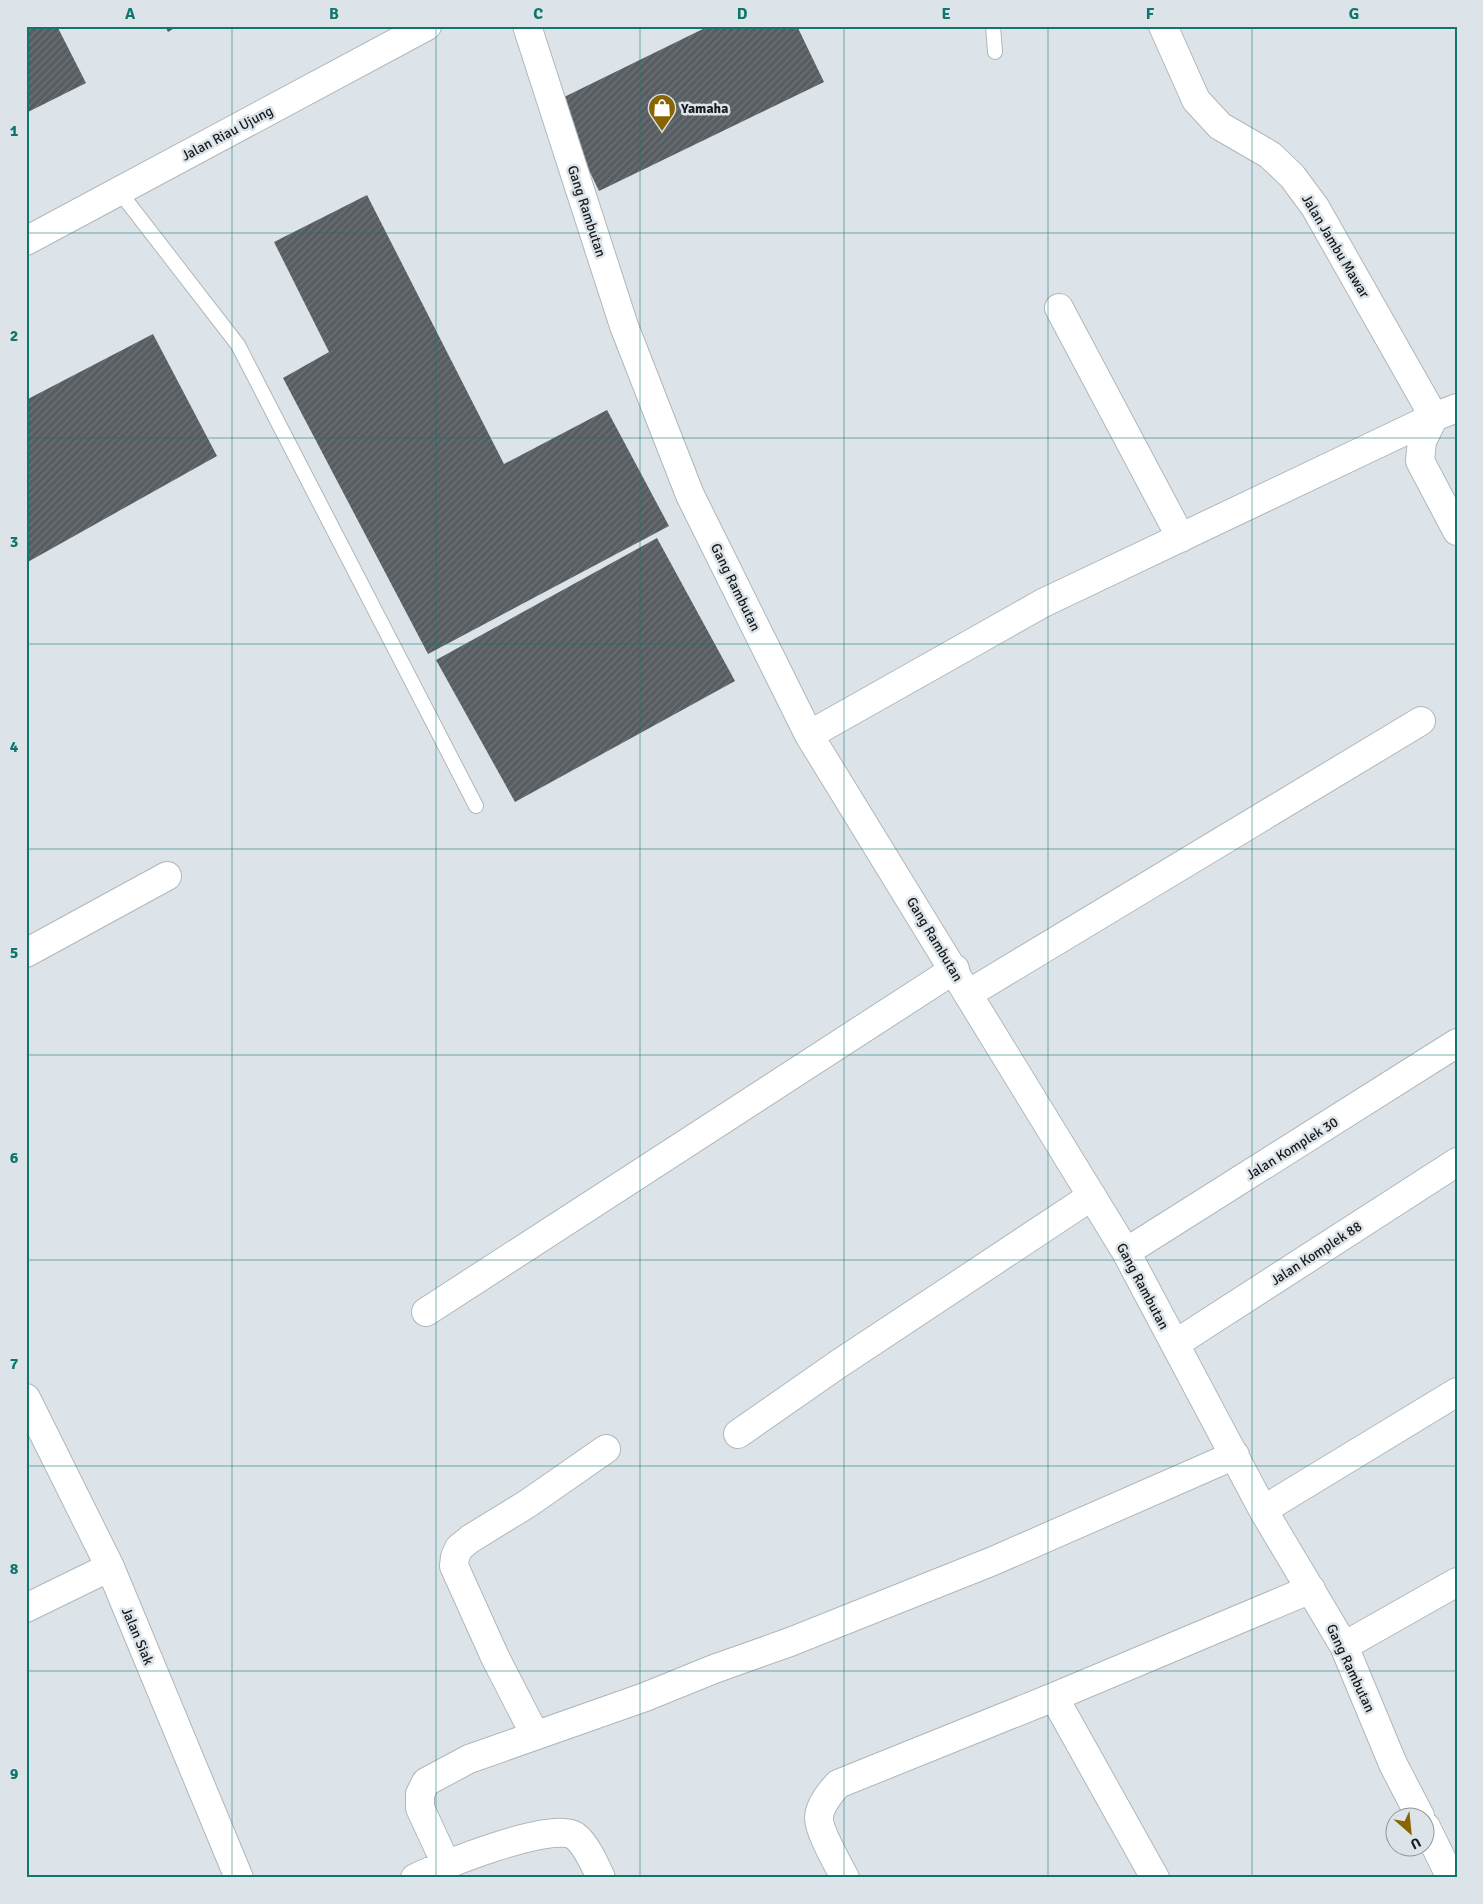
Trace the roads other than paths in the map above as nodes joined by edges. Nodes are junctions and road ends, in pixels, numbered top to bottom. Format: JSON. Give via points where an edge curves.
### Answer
{"nodes":[{"id":1,"x":427,"y":26,"type":"edge"},
{"id":2,"x":527,"y":26,"type":"edge"},
{"id":3,"x":993,"y":26,"type":"edge"},
{"id":4,"x":1163,"y":26,"type":"edge"},
{"id":5,"x":995,"y":52,"type":"dead end"},
{"id":6,"x":119,"y":191,"type":"junction"},
{"id":7,"x":26,"y":241,"type":"edge"},
{"id":8,"x":1059,"y":308,"type":"dead end"},
{"id":9,"x":1445,"y":412,"type":"edge"},
{"id":10,"x":1457,"y":531,"type":"edge"},
{"id":11,"x":1181,"y":538,"type":"junction"},
{"id":12,"x":1421,"y":722,"type":"dead end"},
{"id":13,"x":809,"y":735,"type":"junction"},
{"id":14,"x":476,"y":806,"type":"dead end"},
{"id":15,"x":167,"y":876,"type":"dead end"},
{"id":16,"x":26,"y":953,"type":"edge"},
{"id":17,"x":955,"y":969,"type":"junction"},
{"id":18,"x":968,"y":994,"type":"junction"},
{"id":19,"x":1457,"y":1043,"type":"edge"},
{"id":20,"x":1457,"y":1162,"type":"edge"},
{"id":21,"x":1092,"y":1196,"type":"junction"},
{"id":22,"x":1126,"y":1252,"type":"junction"},
{"id":23,"x":426,"y":1312,"type":"dead end"},
{"id":24,"x":1175,"y":1344,"type":"junction"},
{"id":25,"x":1457,"y":1392,"type":"edge"},
{"id":26,"x":26,"y":1398,"type":"edge"},
{"id":27,"x":738,"y":1434,"type":"dead end"},
{"id":28,"x":606,"y":1449,"type":"dead end"},
{"id":29,"x":1235,"y":1455,"type":"junction"},
{"id":30,"x":1263,"y":1510,"type":"junction"},
{"id":31,"x":110,"y":1567,"type":"junction"},
{"id":32,"x":1457,"y":1582,"type":"edge"},
{"id":33,"x":1311,"y":1589,"type":"junction"},
{"id":34,"x":26,"y":1608,"type":"edge"},
{"id":35,"x":1344,"y":1646,"type":"junction"},
{"id":36,"x":1054,"y":1697,"type":"junction"},
{"id":37,"x":535,"y":1735,"type":"junction"},
{"id":38,"x":1415,"y":1806,"type":"edge"},
{"id":39,"x":1436,"y":1847,"type":"edge"},
{"id":40,"x":446,"y":1864,"type":"junction"},
{"id":41,"x":239,"y":1878,"type":"edge"},
{"id":42,"x":415,"y":1878,"type":"edge"},
{"id":43,"x":601,"y":1878,"type":"edge"},
{"id":44,"x":845,"y":1878,"type":"edge"},
{"id":45,"x":1155,"y":1878,"type":"edge"},
{"id":46,"x":1451,"y":1878,"type":"edge"}],
"edges":[{"from":1,"to":6,"type":"street","name":"Jalan Riau Ujung"},
{"from":2,"to":13,"type":"street","name":"Gang Rambutan","via":[[624,326],[690,495]]},
{"from":3,"to":5,"type":"lane"},
{"from":4,"to":9,"type":"street","name":"Jalan Jambu Mawar","via":[[1196,100],[1220,126],[1270,155],[1292,176],[1316,207]]},
{"from":6,"to":7,"type":"street","name":"Jalan Riau Ujung"},
{"from":6,"to":14,"type":"lane","via":[[238,345]]},
{"from":8,"to":11,"type":"street"},
{"from":9,"to":10,"type":"street","via":[[1422,441],[1420,462]]},
{"from":9,"to":11,"type":"street"},
{"from":11,"to":13,"type":"street","via":[[1043,603]]},
{"from":12,"to":18,"type":"street"},
{"from":13,"to":17,"type":"street","name":"Gang Rambutan"},
{"from":15,"to":16,"type":"street"},
{"from":17,"to":18,"type":"street","name":"Gang Rambutan"},
{"from":17,"to":23,"type":"street"},
{"from":18,"to":21,"type":"street","name":"Gang Rambutan"},
{"from":19,"to":22,"type":"street","name":"Jalan Komplek 30"},
{"from":20,"to":24,"type":"street","name":"Jalan Komplek 88"},
{"from":21,"to":22,"type":"street","name":"Gang Rambutan"},
{"from":21,"to":27,"type":"street"},
{"from":22,"to":24,"type":"street","name":"Gang Rambutan"},
{"from":24,"to":29,"type":"street","name":"Gang Rambutan"},
{"from":25,"to":30,"type":"street"},
{"from":26,"to":31,"type":"street","name":"Jalan Siak"},
{"from":28,"to":37,"type":"street","via":[[470,1539],[454,1557],[454,1566],[495,1658]]},
{"from":29,"to":30,"type":"street","name":"Gang Rambutan"},
{"from":29,"to":37,"type":"street","via":[[993,1561],[800,1639]]},
{"from":30,"to":33,"type":"street","name":"Gang Rambutan"},
{"from":31,"to":34,"type":"street"},
{"from":31,"to":41,"type":"street","name":"Jalan Siak"},
{"from":32,"to":35,"type":"street"},
{"from":33,"to":35,"type":"street","name":"Gang Rambutan"},
{"from":33,"to":36,"type":"street"},
{"from":35,"to":38,"type":"street","name":"Gang Rambutan","via":[[1393,1764]]},
{"from":36,"to":44,"type":"street","via":[[838,1784],[826,1798],[818,1818]]},
{"from":36,"to":45,"type":"street"},
{"from":37,"to":40,"type":"street","via":[[468,1759],[426,1782],[420,1794],[420,1808]]},
{"from":39,"to":46,"type":"street"},
{"from":40,"to":42,"type":"street"},
{"from":40,"to":43,"type":"street","via":[[541,1834],[562,1831],[575,1835],[592,1857]]}]}
